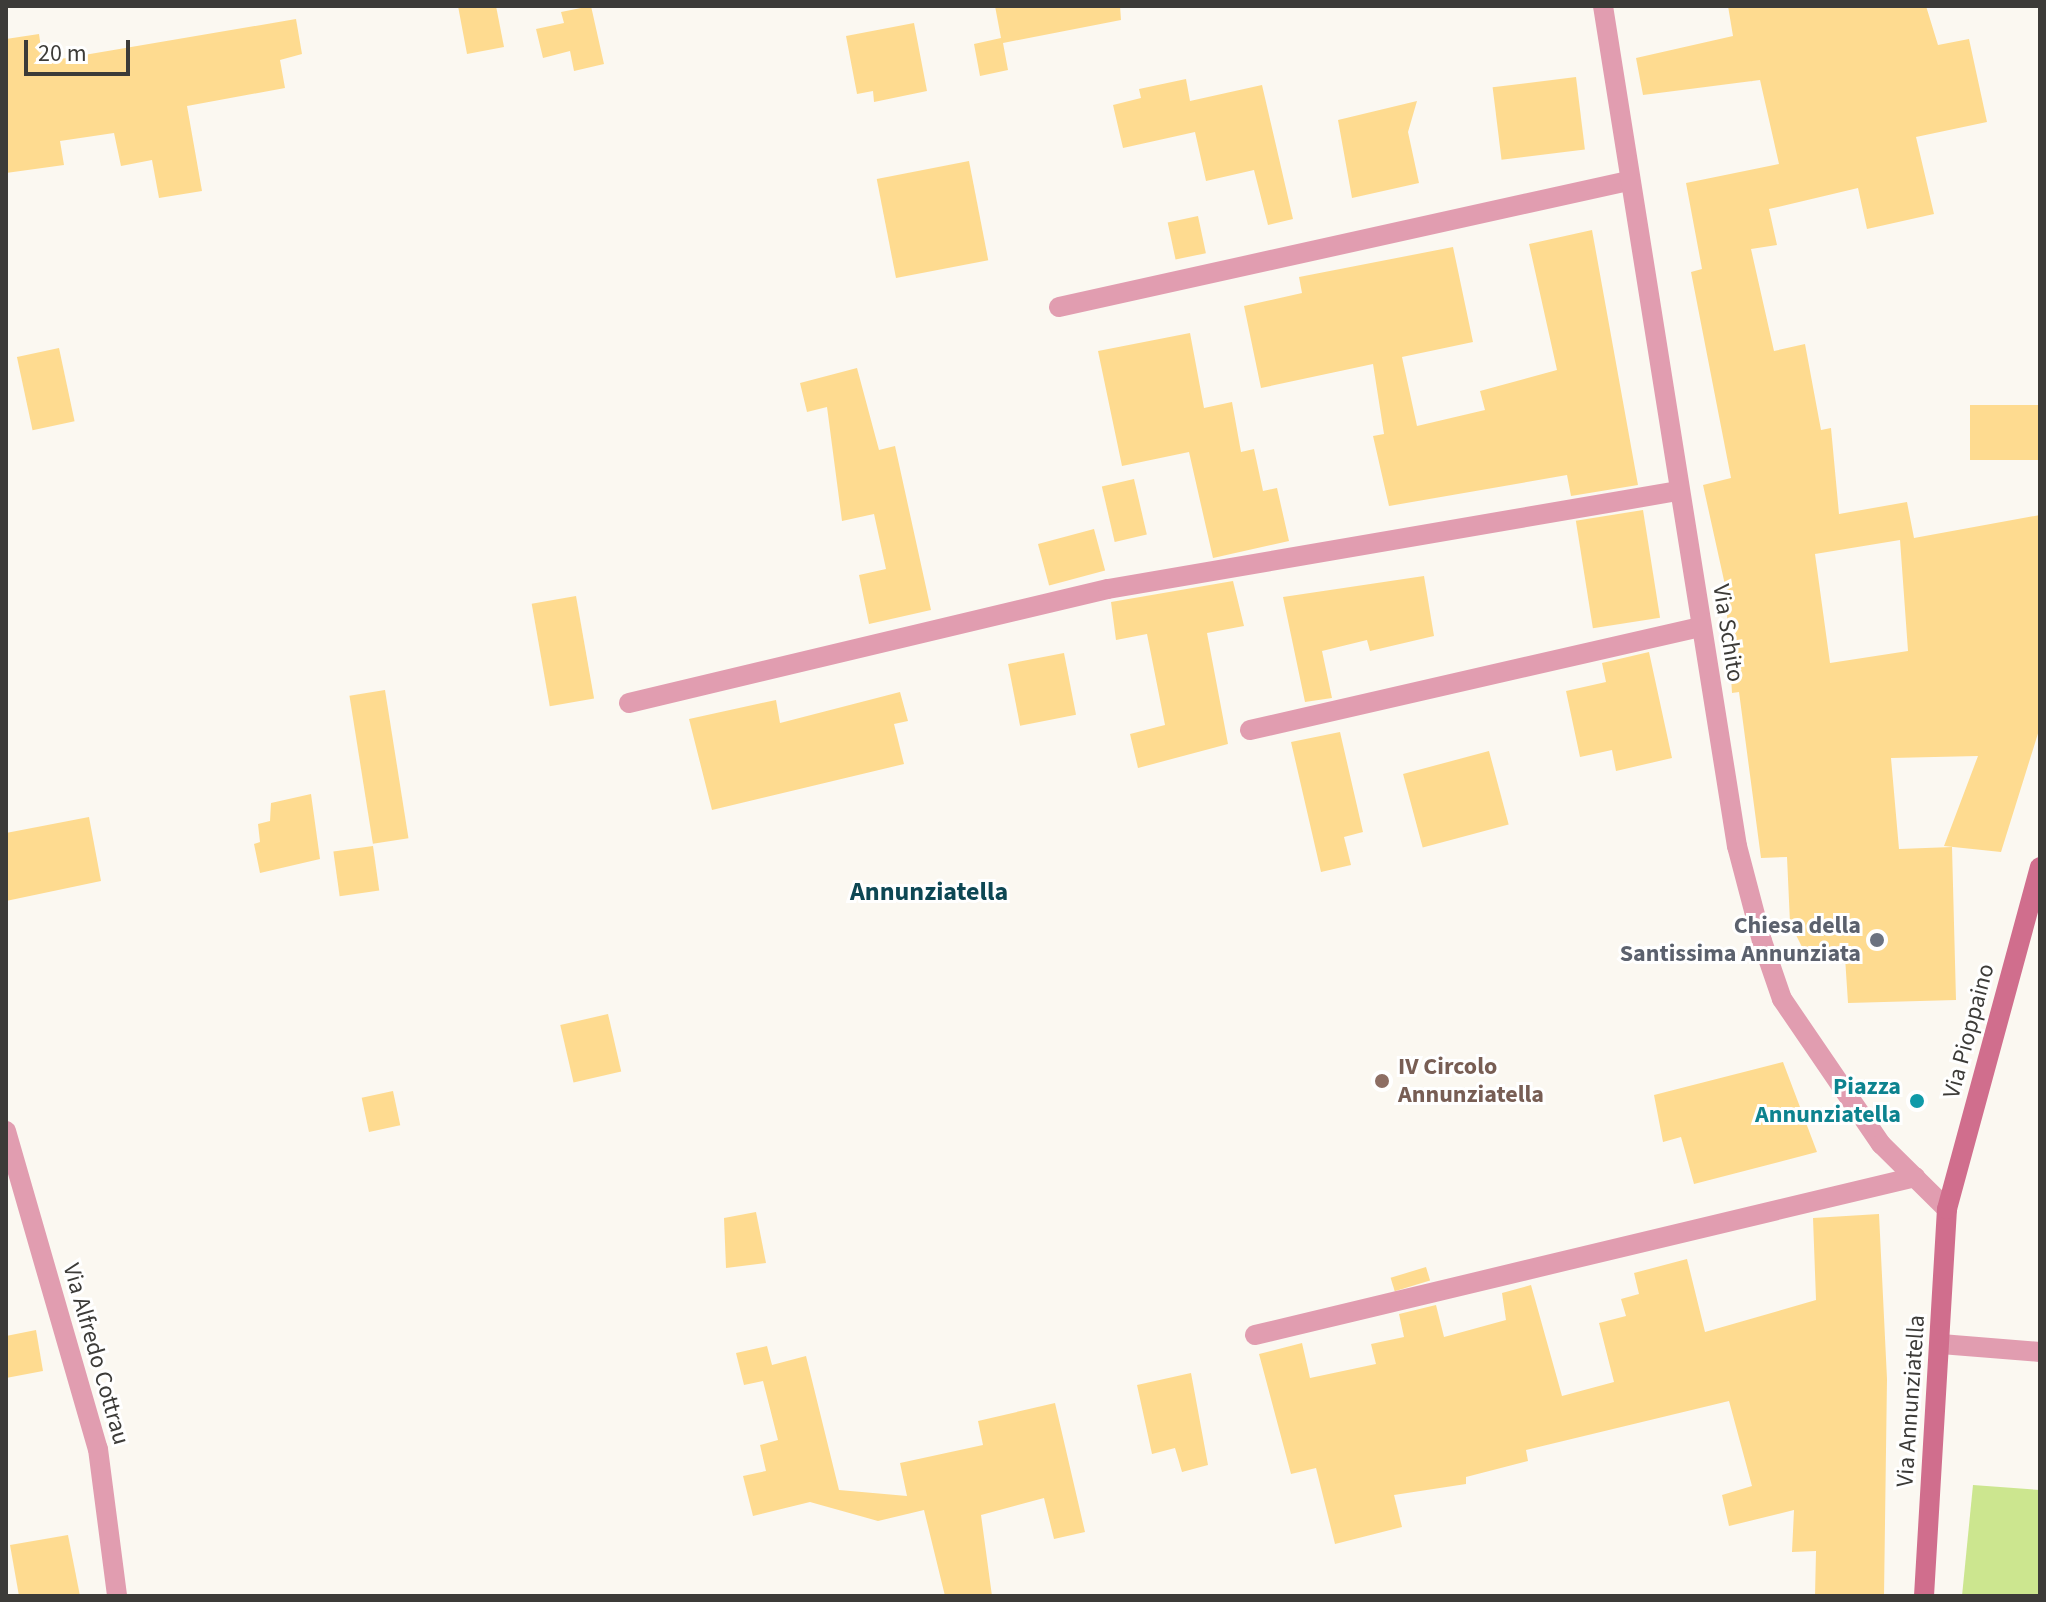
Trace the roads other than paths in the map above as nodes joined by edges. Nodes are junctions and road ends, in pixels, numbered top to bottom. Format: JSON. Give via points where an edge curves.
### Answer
{"nodes":[{"id":1,"x":1603,"y":6,"type":"edge"},
{"id":2,"x":1628,"y":181,"type":"junction"},
{"id":3,"x":1059,"y":307,"type":"dead end"},
{"id":4,"x":1678,"y":491,"type":"junction"},
{"id":5,"x":1701,"y":627,"type":"junction"},
{"id":6,"x":629,"y":703,"type":"dead end"},
{"id":7,"x":1250,"y":730,"type":"dead end"},
{"id":8,"x":2040,"y":867,"type":"edge"},
{"id":9,"x":6,"y":1131,"type":"edge"},
{"id":10,"x":1915,"y":1177,"type":"junction"},
{"id":11,"x":1947,"y":1209,"type":"junction"},
{"id":12,"x":1255,"y":1335,"type":"dead end"},
{"id":13,"x":1941,"y":1344,"type":"junction"},
{"id":14,"x":2040,"y":1352,"type":"edge"},
{"id":15,"x":117,"y":1596,"type":"edge"},
{"id":16,"x":1924,"y":1596,"type":"edge"}],
"edges":[{"from":1,"to":2,"type":"street","name":"Via Schito"},
{"from":2,"to":3,"type":"street"},
{"from":2,"to":4,"type":"street","name":"Via Schito"},
{"from":4,"to":5,"type":"street","name":"Via Schito"},
{"from":4,"to":6,"type":"street","via":[[1108,589]]},
{"from":5,"to":7,"type":"street"},
{"from":5,"to":10,"type":"street","name":"Via Schito","via":[[1737,846],[1782,999],[1881,1144]]},
{"from":8,"to":11,"type":"main road","name":"Via Pioppaino"},
{"from":9,"to":15,"type":"street","name":"Via Alfredo Cottrau","via":[[98,1449]]},
{"from":10,"to":11,"type":"street","name":"Via Schito"},
{"from":10,"to":12,"type":"street"},
{"from":11,"to":13,"type":"main road","name":"Via Annunziatella"},
{"from":13,"to":14,"type":"street"},
{"from":13,"to":16,"type":"main road","name":"Via Annunziatella"}]}
